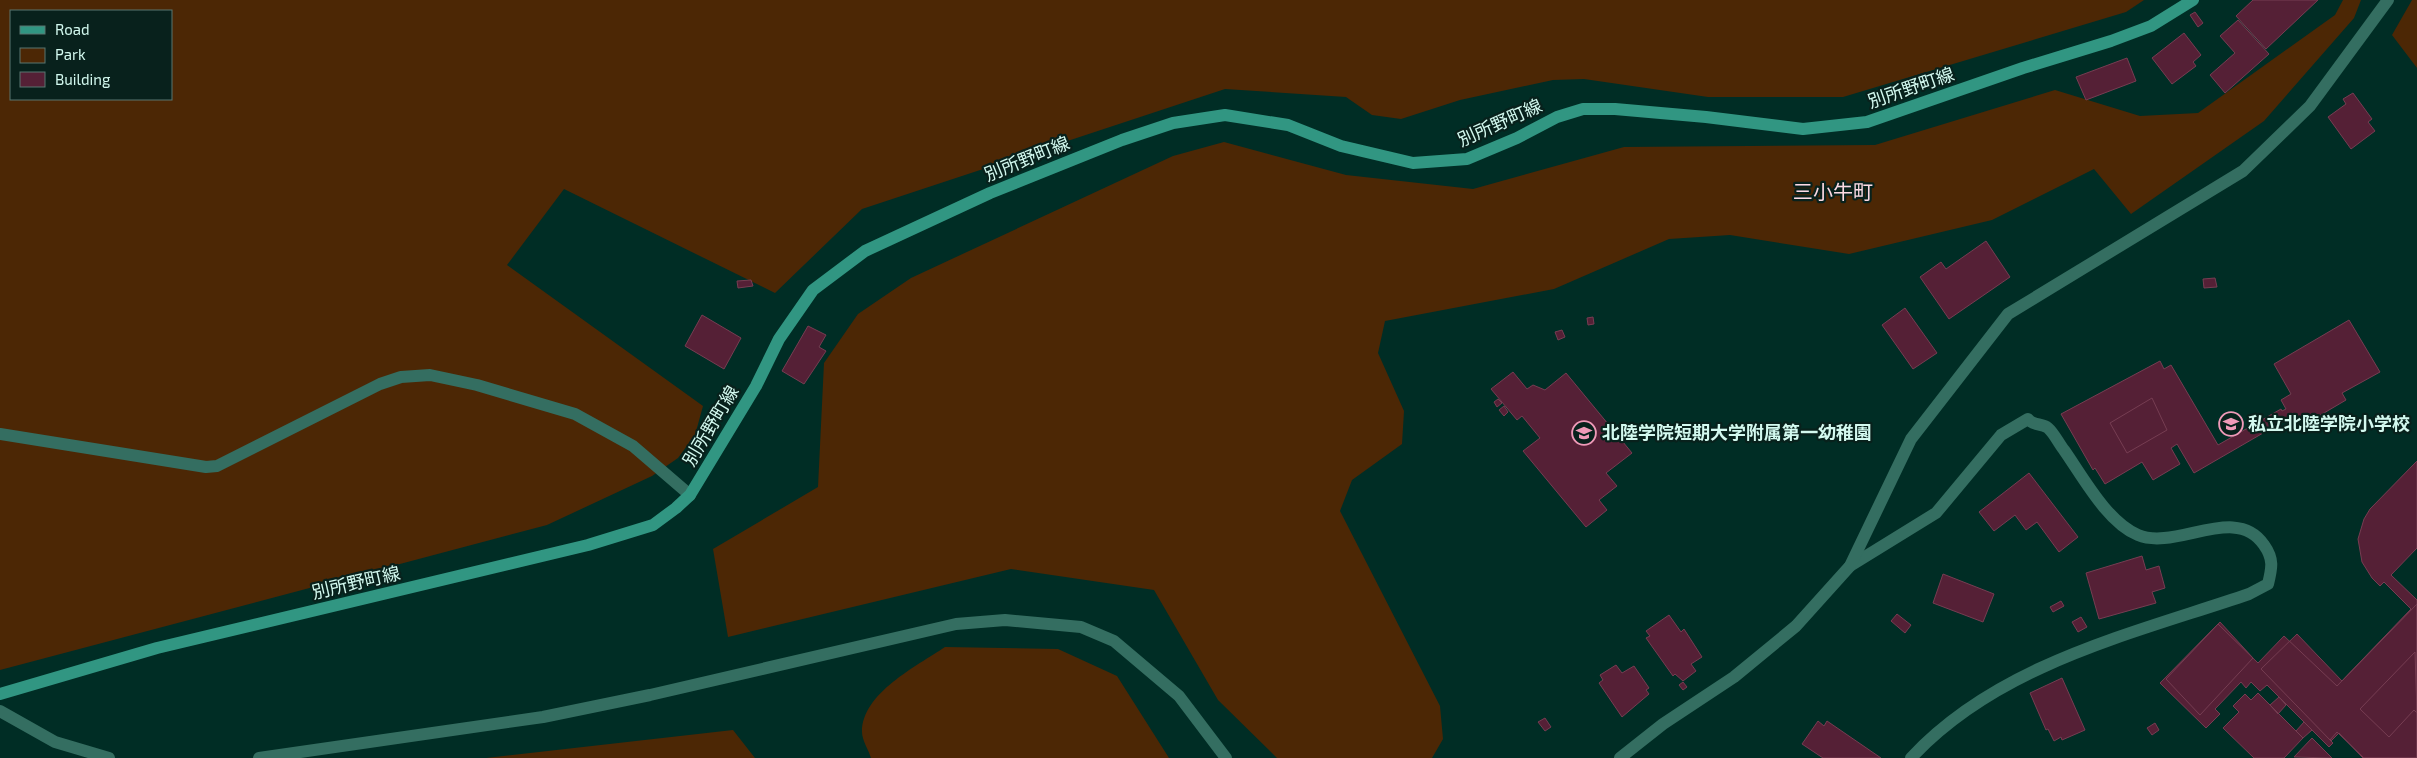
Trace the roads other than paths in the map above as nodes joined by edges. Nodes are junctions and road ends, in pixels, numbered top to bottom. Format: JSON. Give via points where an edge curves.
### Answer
{"nodes":[{"id":1,"x":2193,"y":0,"type":"edge"},
{"id":2,"x":2388,"y":0,"type":"edge"},
{"id":3,"x":0,"y":434,"type":"edge"},
{"id":4,"x":690,"y":495,"type":"junction"},
{"id":5,"x":1850,"y":566,"type":"junction"},
{"id":6,"x":0,"y":694,"type":"edge"},
{"id":7,"x":0,"y":711,"type":"edge"},
{"id":8,"x":109,"y":758,"type":"edge"},
{"id":9,"x":259,"y":758,"type":"edge"},
{"id":10,"x":1226,"y":758,"type":"edge"},
{"id":11,"x":1620,"y":758,"type":"edge"},
{"id":12,"x":1911,"y":758,"type":"edge"}],
"edges":[{"from":1,"to":4,"type":"main road","name":"別所野町線","via":[[2151,26],[2111,41],[1858,123],[1803,129],[1696,116],[1583,108],[1557,117],[1468,160],[1413,163],[1341,146],[1288,125],[1225,115],[1172,123],[990,193],[865,251],[813,290],[779,339],[756,386]]},
{"from":2,"to":5,"type":"street","via":[[2310,106],[2243,171],[2008,314],[1911,439]]},
{"from":3,"to":4,"type":"street","via":[[206,467],[217,466],[380,384],[401,377],[430,375],[477,385],[575,414],[633,446]]},
{"from":4,"to":6,"type":"main road","name":"別所野町線","via":[[652,525],[588,545],[157,648]]},
{"from":5,"to":11,"type":"street","via":[[1796,626],[1734,677],[1663,724]]},
{"from":5,"to":12,"type":"street","via":[[1936,513],[2000,435],[2028,419],[2048,428],[2115,520],[2139,536],[2169,539],[2238,526],[2261,540],[2272,556],[2268,584],[2249,594],[2058,659],[2002,688],[1933,734]]},
{"from":7,"to":8,"type":"street","via":[[56,742]]},
{"from":9,"to":10,"type":"street","via":[[543,717],[956,624],[1005,620],[1080,627],[1114,641],[1179,696]]}]}
